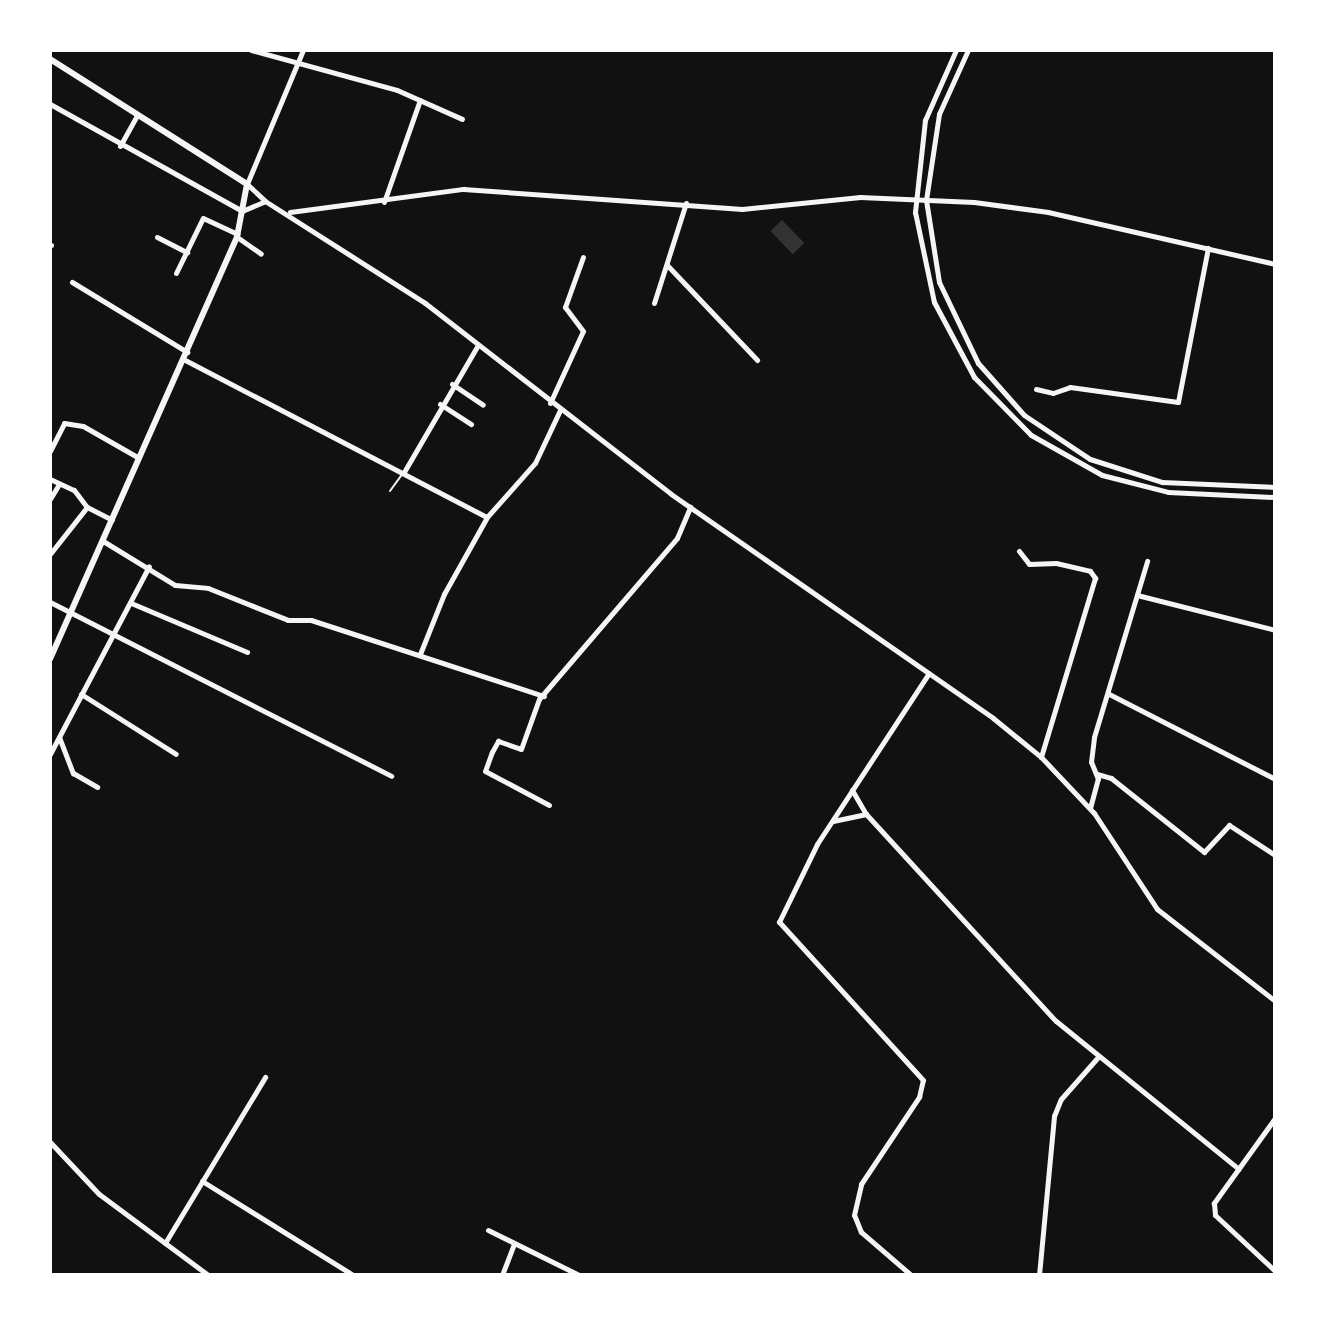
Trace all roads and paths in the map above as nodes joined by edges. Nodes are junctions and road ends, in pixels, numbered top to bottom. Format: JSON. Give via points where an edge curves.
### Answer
{"nodes":[{"id":1,"x":251,"y":50,"type":"edge"},
{"id":2,"x":303,"y":50,"type":"edge"},
{"id":3,"x":956,"y":50,"type":"edge"},
{"id":4,"x":968,"y":50,"type":"edge"},
{"id":5,"x":263,"y":51,"type":"edge"},
{"id":6,"x":50,"y":59,"type":"edge"},
{"id":7,"x":297,"y":59,"type":"junction"},
{"id":8,"x":420,"y":100,"type":"junction"},
{"id":9,"x":50,"y":104,"type":"edge"},
{"id":10,"x":137,"y":115,"type":"junction"},
{"id":11,"x":462,"y":119,"type":"dead end"},
{"id":12,"x":120,"y":146,"type":"junction"},
{"id":13,"x":247,"y":184,"type":"junction"},
{"id":14,"x":915,"y":200,"type":"junction"},
{"id":15,"x":926,"y":200,"type":"junction"},
{"id":16,"x":265,"y":201,"type":"junction"},
{"id":17,"x":384,"y":202,"type":"junction"},
{"id":18,"x":686,"y":203,"type":"junction"},
{"id":19,"x":242,"y":211,"type":"junction"},
{"id":20,"x":287,"y":212,"type":"junction"},
{"id":21,"x":237,"y":236,"type":"junction"},
{"id":22,"x":157,"y":237,"type":"dead end"},
{"id":23,"x":1208,"y":248,"type":"junction"},
{"id":24,"x":187,"y":252,"type":"junction"},
{"id":25,"x":261,"y":254,"type":"dead end"},
{"id":26,"x":583,"y":257,"type":"dead end"},
{"id":27,"x":1275,"y":264,"type":"edge"},
{"id":28,"x":667,"y":265,"type":"junction"},
{"id":29,"x":176,"y":273,"type":"dead end"},
{"id":30,"x":72,"y":282,"type":"dead end"},
{"id":31,"x":654,"y":303,"type":"dead end"},
{"id":32,"x":478,"y":345,"type":"junction"},
{"id":33,"x":186,"y":356,"type":"junction"},
{"id":34,"x":757,"y":360,"type":"dead end"},
{"id":35,"x":452,"y":384,"type":"junction"},
{"id":36,"x":1036,"y":389,"type":"dead end"},
{"id":37,"x":550,"y":403,"type":"junction"},
{"id":38,"x":440,"y":404,"type":"junction"},
{"id":39,"x":483,"y":405,"type":"dead end"},
{"id":40,"x":560,"y":410,"type":"junction"},
{"id":41,"x":471,"y":424,"type":"dead end"},
{"id":42,"x":50,"y":451,"type":"edge"},
{"id":43,"x":140,"y":458,"type":"junction"},
{"id":44,"x":404,"y":472,"type":"junction"},
{"id":45,"x":50,"y":479,"type":"edge"},
{"id":46,"x":59,"y":484,"type":"junction"},
{"id":47,"x":1275,"y":487,"type":"edge"},
{"id":48,"x":390,"y":491,"type":"dead end"},
{"id":49,"x":1275,"y":497,"type":"edge"},
{"id":50,"x":50,"y":499,"type":"edge"},
{"id":51,"x":87,"y":507,"type":"junction"},
{"id":52,"x":690,"y":507,"type":"junction"},
{"id":53,"x":487,"y":517,"type":"junction"},
{"id":54,"x":112,"y":520,"type":"junction"},
{"id":55,"x":103,"y":541,"type":"junction"},
{"id":56,"x":1019,"y":551,"type":"dead end"},
{"id":57,"x":50,"y":554,"type":"edge"},
{"id":58,"x":1147,"y":561,"type":"dead end"},
{"id":59,"x":149,"y":566,"type":"junction"},
{"id":60,"x":1137,"y":595,"type":"junction"},
{"id":61,"x":50,"y":602,"type":"edge"},
{"id":62,"x":131,"y":603,"type":"junction"},
{"id":63,"x":71,"y":614,"type":"junction"},
{"id":64,"x":1275,"y":630,"type":"edge"},
{"id":65,"x":113,"y":637,"type":"junction"},
{"id":66,"x":247,"y":652,"type":"dead end"},
{"id":67,"x":420,"y":654,"type":"junction"},
{"id":68,"x":50,"y":658,"type":"edge"},
{"id":69,"x":929,"y":673,"type":"junction"},
{"id":70,"x":1108,"y":693,"type":"junction"},
{"id":71,"x":81,"y":694,"type":"junction"},
{"id":72,"x":544,"y":696,"type":"junction"},
{"id":73,"x":59,"y":737,"type":"junction"},
{"id":74,"x":50,"y":754,"type":"edge"},
{"id":75,"x":176,"y":754,"type":"dead end"},
{"id":76,"x":1041,"y":757,"type":"junction"},
{"id":77,"x":1096,"y":774,"type":"junction"},
{"id":78,"x":391,"y":776,"type":"dead end"},
{"id":79,"x":1275,"y":779,"type":"edge"},
{"id":80,"x":97,"y":787,"type":"dead end"},
{"id":81,"x":852,"y":790,"type":"junction"},
{"id":82,"x":549,"y":805,"type":"dead end"},
{"id":83,"x":1090,"y":808,"type":"junction"},
{"id":84,"x":866,"y":814,"type":"junction"},
{"id":85,"x":832,"y":821,"type":"junction"},
{"id":86,"x":1275,"y":855,"type":"edge"},
{"id":87,"x":1275,"y":1001,"type":"edge"},
{"id":88,"x":1098,"y":1057,"type":"junction"},
{"id":89,"x":265,"y":1077,"type":"dead end"},
{"id":90,"x":1275,"y":1118,"type":"edge"},
{"id":91,"x":50,"y":1142,"type":"edge"},
{"id":92,"x":1239,"y":1169,"type":"junction"},
{"id":93,"x":202,"y":1181,"type":"junction"},
{"id":94,"x":488,"y":1230,"type":"dead end"},
{"id":95,"x":165,"y":1243,"type":"junction"},
{"id":96,"x":514,"y":1244,"type":"junction"},
{"id":97,"x":1275,"y":1271,"type":"edge"},
{"id":98,"x":208,"y":1275,"type":"edge"},
{"id":99,"x":353,"y":1275,"type":"edge"},
{"id":100,"x":502,"y":1275,"type":"edge"},
{"id":101,"x":579,"y":1275,"type":"edge"},
{"id":102,"x":911,"y":1275,"type":"edge"},
{"id":103,"x":1039,"y":1275,"type":"edge"}],
"edges":[{"from":1,"to":5,"type":"street"},
{"from":2,"to":7,"type":"street"},
{"from":3,"to":14,"type":"street","via":[[925,120]]},
{"from":4,"to":15,"type":"street","via":[[939,114]]},
{"from":5,"to":7,"type":"street"},
{"from":6,"to":10,"type":"street"},
{"from":7,"to":8,"type":"street"},
{"from":7,"to":13,"type":"street"},
{"from":8,"to":11,"type":"street"},
{"from":8,"to":17,"type":"street"},
{"from":9,"to":12,"type":"street"},
{"from":10,"to":12,"type":"street"},
{"from":10,"to":13,"type":"street"},
{"from":12,"to":19,"type":"street"},
{"from":13,"to":16,"type":"street"},
{"from":13,"to":19,"type":"street"},
{"from":14,"to":15,"type":"street"},
{"from":14,"to":18,"type":"street","via":[[860,197],[754,209]]},
{"from":14,"to":49,"type":"street","via":[[923,264],[943,324],[974,377],[1031,435],[1083,466],[1135,486],[1192,495]]},
{"from":15,"to":23,"type":"street","via":[[1048,212]]},
{"from":15,"to":47,"type":"street","via":[[933,260],[947,305],[978,363],[1024,415],[1075,450],[1136,476],[1182,485]]},
{"from":16,"to":19,"type":"street"},
{"from":16,"to":20,"type":"street"},
{"from":17,"to":18,"type":"street","via":[[463,189]]},
{"from":17,"to":20,"type":"street"},
{"from":18,"to":28,"type":"street"},
{"from":19,"to":21,"type":"street"},
{"from":20,"to":32,"type":"street"},
{"from":21,"to":24,"type":"street","via":[[203,218]]},
{"from":21,"to":25,"type":"street"},
{"from":21,"to":33,"type":"street"},
{"from":22,"to":24,"type":"street"},
{"from":23,"to":27,"type":"street"},
{"from":23,"to":36,"type":"street","via":[[1178,402],[1070,387],[1053,393]]},
{"from":24,"to":29,"type":"street"},
{"from":26,"to":37,"type":"street","via":[[565,307],[583,331]]},
{"from":28,"to":31,"type":"street"},
{"from":28,"to":34,"type":"street"},
{"from":30,"to":33,"type":"street"},
{"from":32,"to":35,"type":"street"},
{"from":32,"to":37,"type":"street"},
{"from":33,"to":43,"type":"street"},
{"from":33,"to":44,"type":"street"},
{"from":35,"to":38,"type":"street"},
{"from":35,"to":39,"type":"street"},
{"from":37,"to":40,"type":"street"},
{"from":38,"to":41,"type":"street"},
{"from":38,"to":44,"type":"street"},
{"from":40,"to":52,"type":"street"},
{"from":40,"to":53,"type":"street","via":[[535,463]]},
{"from":42,"to":43,"type":"street","via":[[64,423],[83,426]]},
{"from":43,"to":54,"type":"street"},
{"from":44,"to":48,"type":"lane"},
{"from":44,"to":53,"type":"street"},
{"from":45,"to":46,"type":"street"},
{"from":46,"to":50,"type":"street"},
{"from":46,"to":51,"type":"street","via":[[81,495]]},
{"from":51,"to":54,"type":"street"},
{"from":51,"to":57,"type":"street"},
{"from":52,"to":69,"type":"street"},
{"from":52,"to":72,"type":"street","via":[[677,538]]},
{"from":53,"to":67,"type":"street","via":[[444,594]]},
{"from":54,"to":55,"type":"street"},
{"from":55,"to":59,"type":"street"},
{"from":55,"to":63,"type":"street"},
{"from":56,"to":76,"type":"street","via":[[1029,564],[1056,563],[1090,571],[1095,578]]},
{"from":58,"to":60,"type":"street"},
{"from":59,"to":62,"type":"street"},
{"from":59,"to":67,"type":"street","via":[[175,585],[208,588],[288,620],[311,620]]},
{"from":60,"to":64,"type":"street"},
{"from":60,"to":70,"type":"street"},
{"from":61,"to":63,"type":"street"},
{"from":62,"to":65,"type":"street"},
{"from":62,"to":66,"type":"street"},
{"from":63,"to":65,"type":"street"},
{"from":63,"to":68,"type":"street"},
{"from":65,"to":71,"type":"street"},
{"from":65,"to":78,"type":"street"},
{"from":67,"to":72,"type":"street"},
{"from":69,"to":76,"type":"street"},
{"from":69,"to":81,"type":"street"},
{"from":70,"to":77,"type":"street","via":[[1094,737],[1091,762]]},
{"from":70,"to":79,"type":"street"},
{"from":71,"to":73,"type":"street"},
{"from":71,"to":75,"type":"street"},
{"from":72,"to":82,"type":"street","via":[[521,749],[498,741],[485,771]]},
{"from":73,"to":74,"type":"street"},
{"from":73,"to":80,"type":"street","via":[[73,773]]},
{"from":76,"to":83,"type":"street"},
{"from":77,"to":83,"type":"street","via":[[1097,796]]},
{"from":77,"to":86,"type":"street","via":[[1111,778],[1204,852],[1229,825]]},
{"from":81,"to":84,"type":"street"},
{"from":81,"to":85,"type":"street"},
{"from":83,"to":87,"type":"street","via":[[1157,909]]},
{"from":84,"to":85,"type":"street"},
{"from":84,"to":88,"type":"street","via":[[1056,1021]]},
{"from":85,"to":102,"type":"street","via":[[784,902],[779,922],[923,1080],[919,1097],[861,1184],[854,1215],[861,1232]]},
{"from":88,"to":92,"type":"street"},
{"from":88,"to":103,"type":"street","via":[[1061,1099],[1054,1116]]},
{"from":89,"to":93,"type":"street"},
{"from":90,"to":92,"type":"street"},
{"from":91,"to":95,"type":"street","via":[[99,1194]]},
{"from":92,"to":97,"type":"street","via":[[1214,1203],[1215,1215]]},
{"from":93,"to":95,"type":"street"},
{"from":93,"to":99,"type":"street"},
{"from":94,"to":96,"type":"street"},
{"from":95,"to":98,"type":"street"},
{"from":96,"to":100,"type":"street"},
{"from":96,"to":101,"type":"street"}]}
